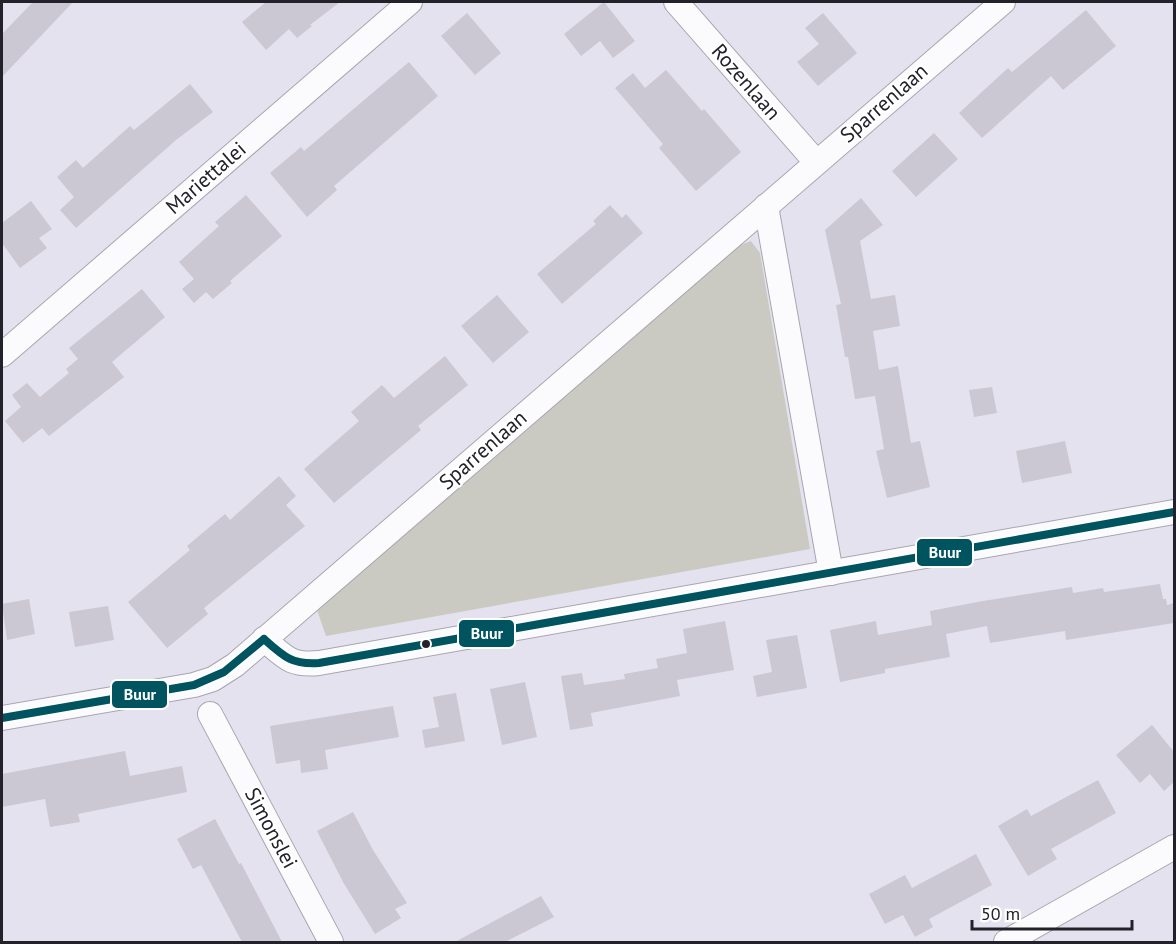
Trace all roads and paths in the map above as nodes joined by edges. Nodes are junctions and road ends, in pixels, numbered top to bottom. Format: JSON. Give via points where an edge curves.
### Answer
{"nodes":[{"id":1,"x":410,"y":2,"type":"edge"},
{"id":2,"x":676,"y":2,"type":"edge"},
{"id":3,"x":1003,"y":2,"type":"edge"},
{"id":4,"x":816,"y":162,"type":"junction"},
{"id":5,"x":766,"y":206,"type":"junction"},
{"id":6,"x":2,"y":355,"type":"edge"},
{"id":7,"x":1174,"y":512,"type":"edge"},
{"id":8,"x":831,"y":573,"type":"junction"},
{"id":9,"x":264,"y":639,"type":"junction"},
{"id":10,"x":210,"y":714,"type":"dead end"},
{"id":11,"x":2,"y":718,"type":"edge"},
{"id":12,"x":1174,"y":848,"type":"edge"},
{"id":13,"x":331,"y":942,"type":"edge"},
{"id":14,"x":1006,"y":942,"type":"edge"}],
"edges":[{"from":1,"to":6,"type":"street","name":"Mariettalei"},
{"from":2,"to":4,"type":"street","name":"Rozenlaan"},
{"from":3,"to":4,"type":"street","name":"Sparrenlaan"},
{"from":4,"to":5,"type":"street","name":"Sparrenlaan"},
{"from":5,"to":8,"type":"street"},
{"from":5,"to":9,"type":"street","name":"Sparrenlaan"},
{"from":7,"to":8,"type":"street"},
{"from":8,"to":9,"type":"street","via":[[319,663],[292,662]]},
{"from":9,"to":11,"type":"street","name":"Sparrenlaan","via":[[213,680]]},
{"from":10,"to":13,"type":"street","name":"Simonslei"},
{"from":12,"to":14,"type":"street"}]}
